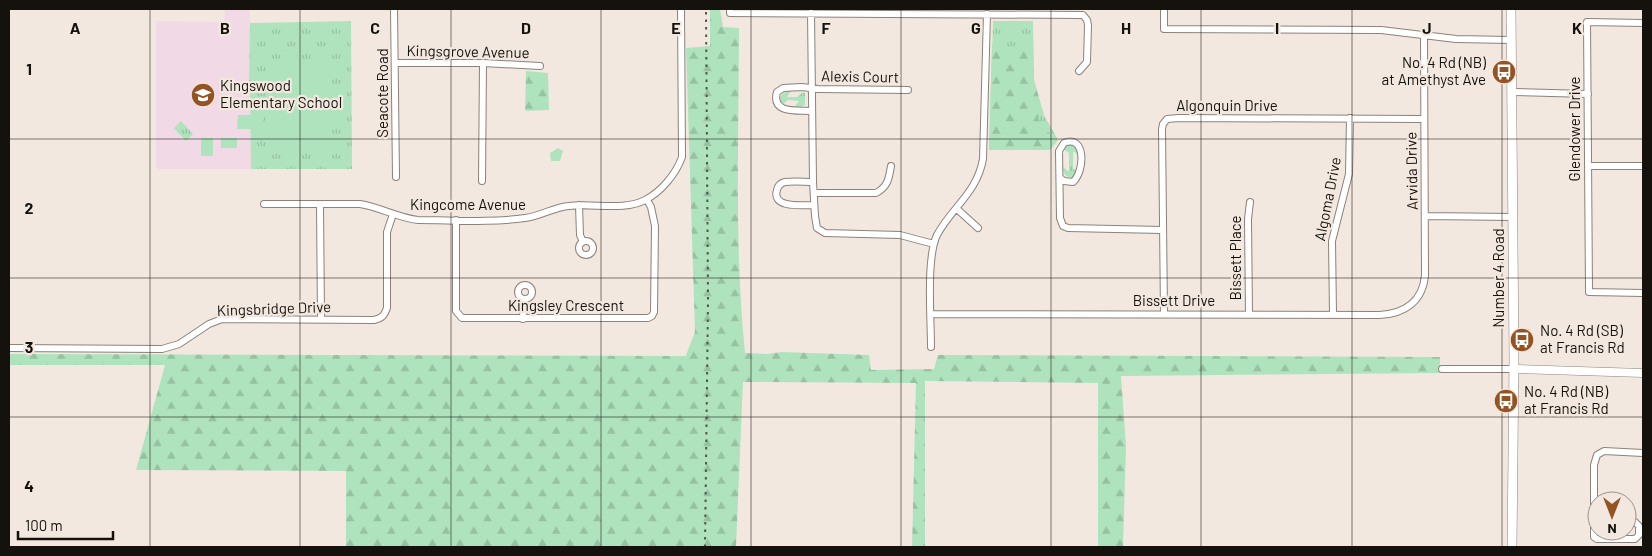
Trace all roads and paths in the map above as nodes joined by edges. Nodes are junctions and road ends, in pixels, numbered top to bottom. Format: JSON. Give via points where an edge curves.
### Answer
{"nodes":[{"id":1,"x":394,"y":9,"type":"edge"},
{"id":2,"x":681,"y":9,"type":"edge"},
{"id":3,"x":1164,"y":9,"type":"edge"},
{"id":4,"x":1511,"y":9,"type":"edge"},
{"id":5,"x":730,"y":11,"type":"edge"},
{"id":6,"x":811,"y":13,"type":"junction"},
{"id":7,"x":987,"y":14,"type":"junction"},
{"id":8,"x":1643,"y":23,"type":"edge"},
{"id":9,"x":1424,"y":36,"type":"junction"},
{"id":10,"x":1511,"y":40,"type":"junction"},
{"id":11,"x":396,"y":63,"type":"junction"},
{"id":12,"x":483,"y":63,"type":"junction"},
{"id":13,"x":540,"y":66,"type":"dead end"},
{"id":14,"x":1079,"y":71,"type":"dead end"},
{"id":15,"x":811,"y":88,"type":"junction"},
{"id":16,"x":908,"y":90,"type":"dead end"},
{"id":17,"x":1512,"y":92,"type":"junction"},
{"id":18,"x":1588,"y":94,"type":"junction"},
{"id":19,"x":811,"y":111,"type":"junction"},
{"id":20,"x":1350,"y":118,"type":"junction"},
{"id":21,"x":1424,"y":119,"type":"junction"},
{"id":22,"x":891,"y":166,"type":"dead end"},
{"id":23,"x":1588,"y":166,"type":"junction"},
{"id":24,"x":1643,"y":166,"type":"edge"},
{"id":25,"x":396,"y":177,"type":"dead end"},
{"id":26,"x":1060,"y":178,"type":"junction"},
{"id":27,"x":482,"y":181,"type":"dead end"},
{"id":28,"x":813,"y":182,"type":"junction"},
{"id":29,"x":814,"y":193,"type":"junction"},
{"id":30,"x":647,"y":200,"type":"junction"},
{"id":31,"x":1250,"y":202,"type":"dead end"},
{"id":32,"x":264,"y":204,"type":"dead end"},
{"id":33,"x":320,"y":204,"type":"junction"},
{"id":34,"x":579,"y":205,"type":"junction"},
{"id":35,"x":814,"y":205,"type":"junction"},
{"id":36,"x":957,"y":209,"type":"junction"},
{"id":37,"x":393,"y":214,"type":"junction"},
{"id":38,"x":1425,"y":216,"type":"junction"},
{"id":39,"x":1513,"y":217,"type":"junction"},
{"id":40,"x":456,"y":220,"type":"junction"},
{"id":41,"x":978,"y":228,"type":"dead end"},
{"id":42,"x":1162,"y":230,"type":"junction"},
{"id":43,"x":583,"y":242,"type":"dead end"},
{"id":44,"x":934,"y":244,"type":"junction"},
{"id":45,"x":1643,"y":293,"type":"edge"},
{"id":46,"x":524,"y":299,"type":"dead end"},
{"id":47,"x":1414,"y":303,"type":"joint"},
{"id":48,"x":931,"y":314,"type":"junction"},
{"id":49,"x":1164,"y":314,"type":"junction"},
{"id":50,"x":1249,"y":314,"type":"junction"},
{"id":51,"x":1332,"y":314,"type":"junction"},
{"id":52,"x":321,"y":319,"type":"junction"},
{"id":53,"x":523,"y":319,"type":"junction"},
{"id":54,"x":931,"y":347,"type":"dead end"},
{"id":55,"x":9,"y":348,"type":"edge"},
{"id":56,"x":1442,"y":368,"type":"dead end"},
{"id":57,"x":1514,"y":369,"type":"junction"},
{"id":58,"x":1643,"y":372,"type":"edge"},
{"id":59,"x":1643,"y":453,"type":"edge"},
{"id":60,"x":1595,"y":491,"type":"edge"},
{"id":61,"x":1637,"y":524,"type":"edge"},
{"id":62,"x":1637,"y":538,"type":"edge"},
{"id":63,"x":1512,"y":547,"type":"edge"}],
"edges":[{"from":1,"to":11,"type":"street","name":"Seacote Road"},
{"from":2,"to":30,"type":"street","via":[[682,157],[671,177]]},
{"from":3,"to":9,"type":"street","via":[[1164,29],[1381,30]]},
{"from":4,"to":10,"type":"main road","name":"Number 4 Road"},
{"from":5,"to":6,"type":"street"},
{"from":6,"to":7,"type":"street"},
{"from":6,"to":15,"type":"street"},
{"from":7,"to":14,"type":"street","via":[[1085,17],[1088,25],[1087,62]]},
{"from":7,"to":36,"type":"street","via":[[983,159],[974,186]]},
{"from":8,"to":18,"type":"street","name":"Glendower Drive","via":[[1587,22]]},
{"from":9,"to":10,"type":"street","via":[[1456,40]]},
{"from":9,"to":21,"type":"street","name":"Arvida Drive"},
{"from":10,"to":17,"type":"main road","name":"Number 4 Road"},
{"from":11,"to":12,"type":"street","name":"Kingsgrove Avenue"},
{"from":11,"to":25,"type":"street","name":"Seacote Road"},
{"from":12,"to":13,"type":"street","name":"Kingsgrove Avenue"},
{"from":12,"to":27,"type":"street"},
{"from":15,"to":16,"type":"street","name":"Alexis Court"},
{"from":15,"to":19,"type":"street"},
{"from":15,"to":19,"type":"street","name":"Alexis Court","via":[[783,88],[777,92],[776,99],[778,106],[785,110]]},
{"from":17,"to":18,"type":"street"},
{"from":17,"to":39,"type":"main road","name":"Number 4 Road"},
{"from":18,"to":23,"type":"street","name":"Glendower Drive"},
{"from":19,"to":28,"type":"street"},
{"from":20,"to":21,"type":"street","name":"Algonquin Drive"},
{"from":20,"to":42,"type":"street","name":"Algonquin Drive","via":[[1167,119],[1162,129]]},
{"from":20,"to":51,"type":"street","name":"Algoma Drive","via":[[1349,174],[1332,241]]},
{"from":21,"to":38,"type":"street","name":"Arvida Drive"},
{"from":22,"to":29,"type":"street","via":[[888,181],[876,193]]},
{"from":23,"to":24,"type":"street"},
{"from":23,"to":45,"type":"street","name":"Glendower Drive","via":[[1589,292]]},
{"from":26,"to":26,"type":"street","via":[[1073,182],[1081,172],[1081,153],[1074,142],[1066,142],[1060,149]]},
{"from":26,"to":42,"type":"street","via":[[1060,218],[1064,226]]},
{"from":28,"to":29,"type":"street"},
{"from":28,"to":35,"type":"street","via":[[783,183],[776,194],[784,204]]},
{"from":29,"to":35,"type":"street"},
{"from":30,"to":34,"type":"street","name":"Kingcome Avenue","via":[[624,205]]},
{"from":30,"to":53,"type":"street","name":"Kingsley Crescent","via":[[655,226],[655,304],[652,316],[643,319]]},
{"from":31,"to":50,"type":"street","name":"Bissett Place"},
{"from":32,"to":33,"type":"street","name":"Kingcome Avenue"},
{"from":33,"to":37,"type":"street","name":"Kingcome Avenue","via":[[360,204]]},
{"from":33,"to":52,"type":"street"},
{"from":34,"to":40,"type":"street","name":"Kingcome Avenue","via":[[521,219]]},
{"from":34,"to":43,"type":"street"},
{"from":35,"to":44,"type":"street","via":[[816,223],[825,233],[900,235]]},
{"from":36,"to":41,"type":"street"},
{"from":36,"to":44,"type":"street"},
{"from":37,"to":40,"type":"street","name":"Kingcome Avenue","via":[[407,219]]},
{"from":37,"to":52,"type":"street","name":"Kingsbridge Drive","via":[[387,232],[385,314],[374,320]]},
{"from":38,"to":39,"type":"street"},
{"from":38,"to":47,"type":"street","name":"Arvida Drive","via":[[1425,283]]},
{"from":39,"to":57,"type":"main road","name":"Number 4 Road"},
{"from":40,"to":53,"type":"street","name":"Kingsley Crescent","via":[[458,316],[468,319]]},
{"from":42,"to":49,"type":"street","name":"Algonquin Drive"},
{"from":44,"to":48,"type":"street"},
{"from":46,"to":53,"type":"street"},
{"from":47,"to":51,"type":"street","name":"Bissett Drive","via":[[1389,315]]},
{"from":48,"to":49,"type":"street","name":"Bissett Drive"},
{"from":48,"to":54,"type":"street"},
{"from":49,"to":50,"type":"street","name":"Bissett Drive"},
{"from":50,"to":51,"type":"street","name":"Bissett Drive"},
{"from":52,"to":55,"type":"street","name":"Kingsbridge Drive","via":[[216,320],[179,344],[162,349]]},
{"from":56,"to":57,"type":"street"},
{"from":57,"to":58,"type":"street"},
{"from":57,"to":63,"type":"main road","name":"Number 4 Road"},
{"from":59,"to":60,"type":"street","via":[[1604,452],[1597,455]]},
{"from":61,"to":62,"type":"street","via":[[1640,532]]}]}
